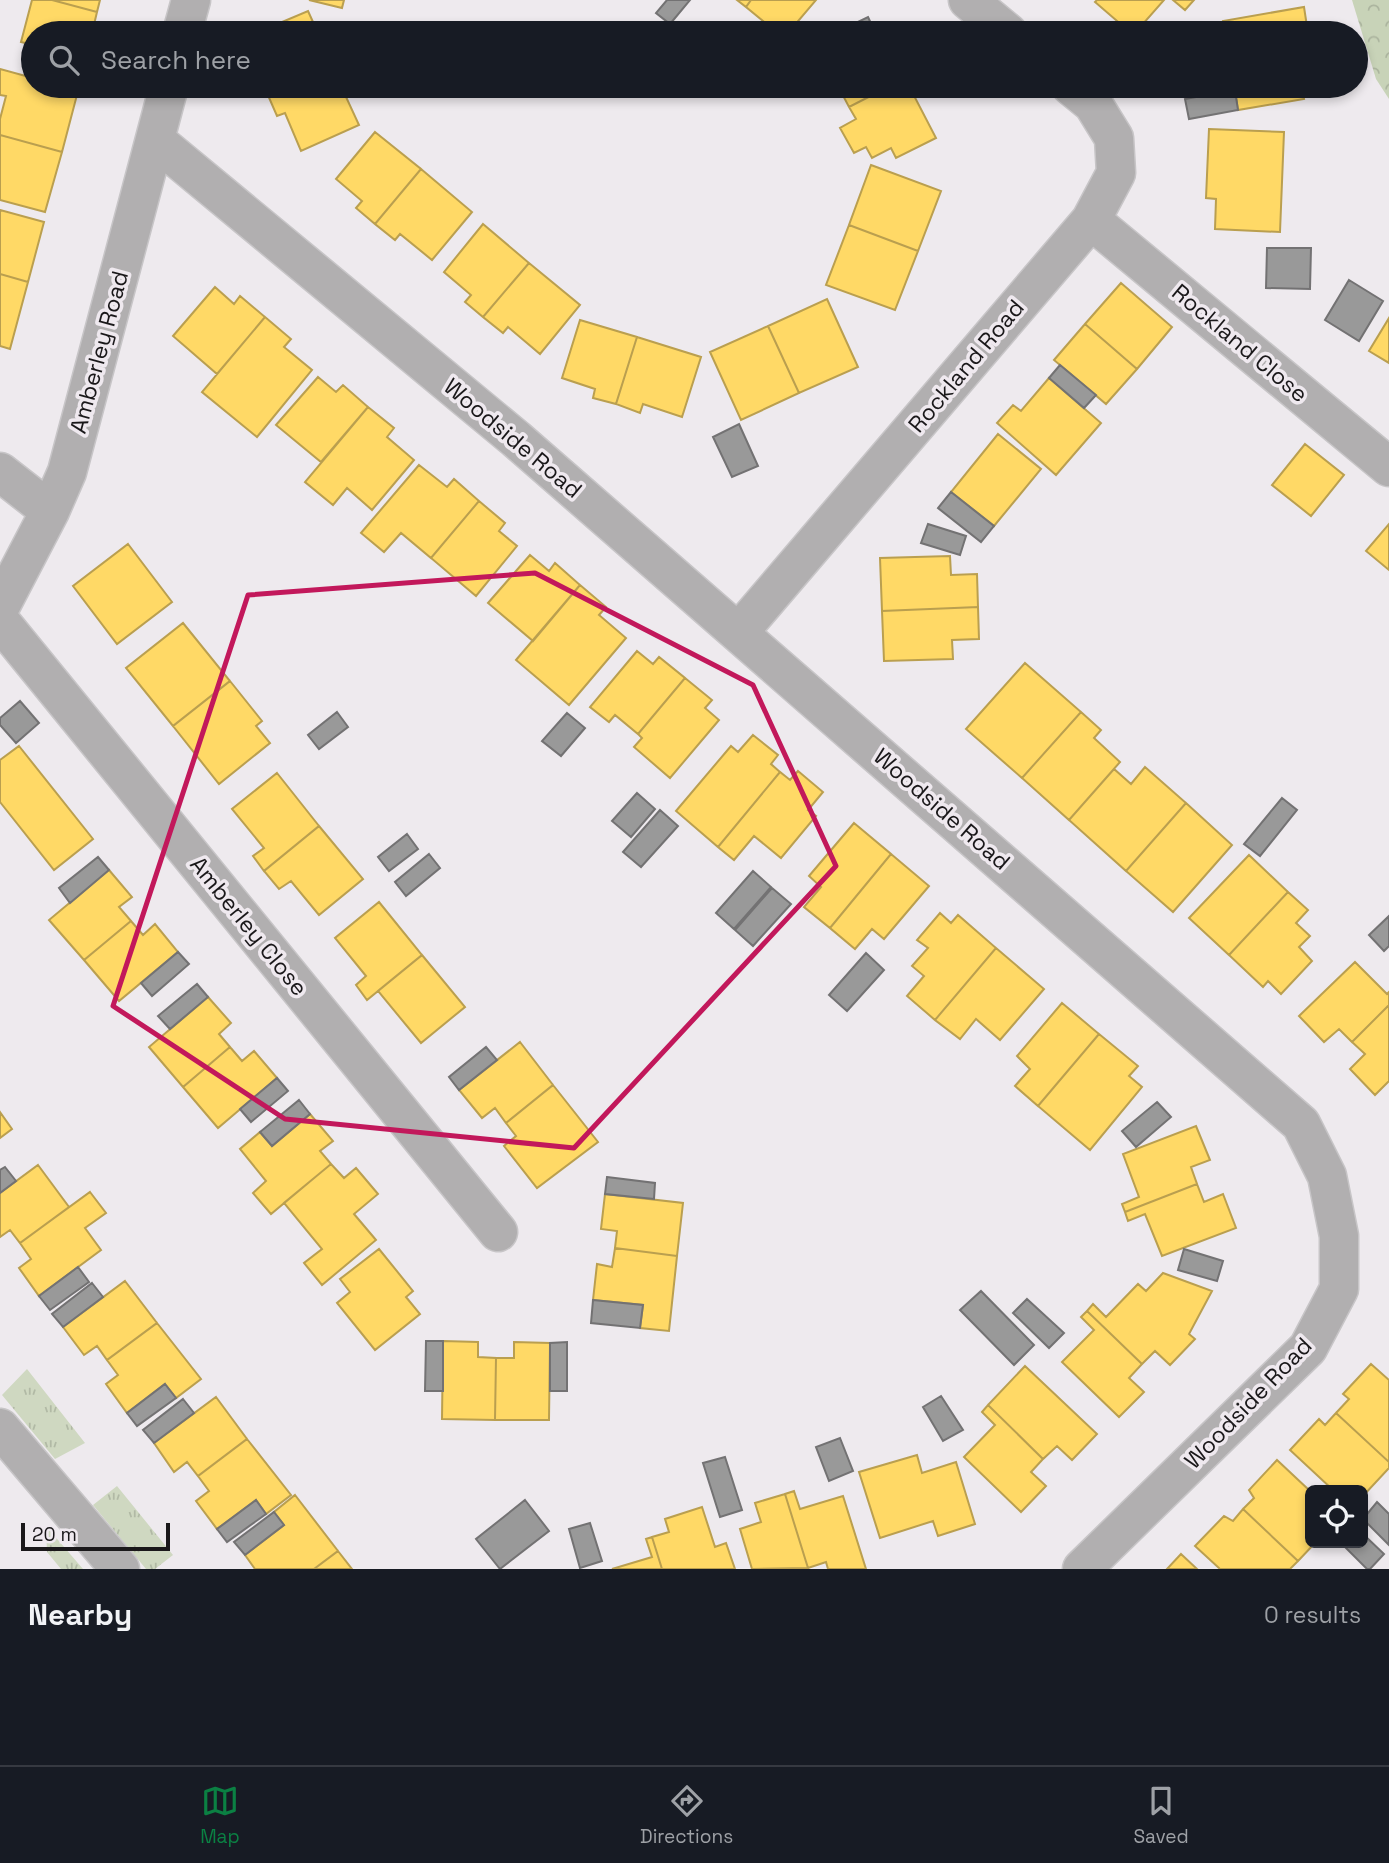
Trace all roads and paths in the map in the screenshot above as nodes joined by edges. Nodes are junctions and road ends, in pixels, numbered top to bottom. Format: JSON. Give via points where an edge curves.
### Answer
{"nodes":[{"id":1,"x":191,"y":0,"type":"edge"},
{"id":2,"x":968,"y":0,"type":"edge"},
{"id":3,"x":185,"y":21,"type":"edge"},
{"id":4,"x":993,"y":21,"type":"edge"},
{"id":5,"x":166,"y":98,"type":"edge"},
{"id":6,"x":1086,"y":98,"type":"edge"},
{"id":7,"x":156,"y":140,"type":"junction"},
{"id":8,"x":1091,"y":220,"type":"junction"},
{"id":9,"x":1389,"y":467,"type":"edge"},
{"id":10,"x":0,"y":472,"type":"edge"},
{"id":11,"x":50,"y":511,"type":"junction"},
{"id":12,"x":0,"y":607,"type":"edge"},
{"id":13,"x":0,"y":621,"type":"edge"},
{"id":14,"x":739,"y":632,"type":"junction"},
{"id":15,"x":498,"y":1232,"type":"dead end"},
{"id":16,"x":0,"y":1428,"type":"edge"},
{"id":17,"x":120,"y":1569,"type":"edge"},
{"id":18,"x":1082,"y":1569,"type":"edge"}],
"edges":[{"from":1,"to":3,"type":"street"},
{"from":2,"to":4,"type":"street"},
{"from":5,"to":7,"type":"street","name":"Amberley Road"},
{"from":6,"to":8,"type":"street","name":"Rockland Road","via":[[1114,138],[1116,173]]},
{"from":7,"to":11,"type":"street","name":"Amberley Road","via":[[67,472]]},
{"from":7,"to":14,"type":"street","name":"Woodside Road","via":[[516,439]]},
{"from":8,"to":9,"type":"street","name":"Rockland Close"},
{"from":8,"to":14,"type":"street","name":"Rockland Road"},
{"from":10,"to":11,"type":"street"},
{"from":11,"to":12,"type":"street","name":"Amberley Road"},
{"from":13,"to":15,"type":"street","name":"Amberley Close"},
{"from":14,"to":18,"type":"street","name":"Woodside Road","via":[[1301,1124],[1327,1176],[1339,1236],[1339,1289],[1308,1348]]},
{"from":16,"to":17,"type":"street"}]}
